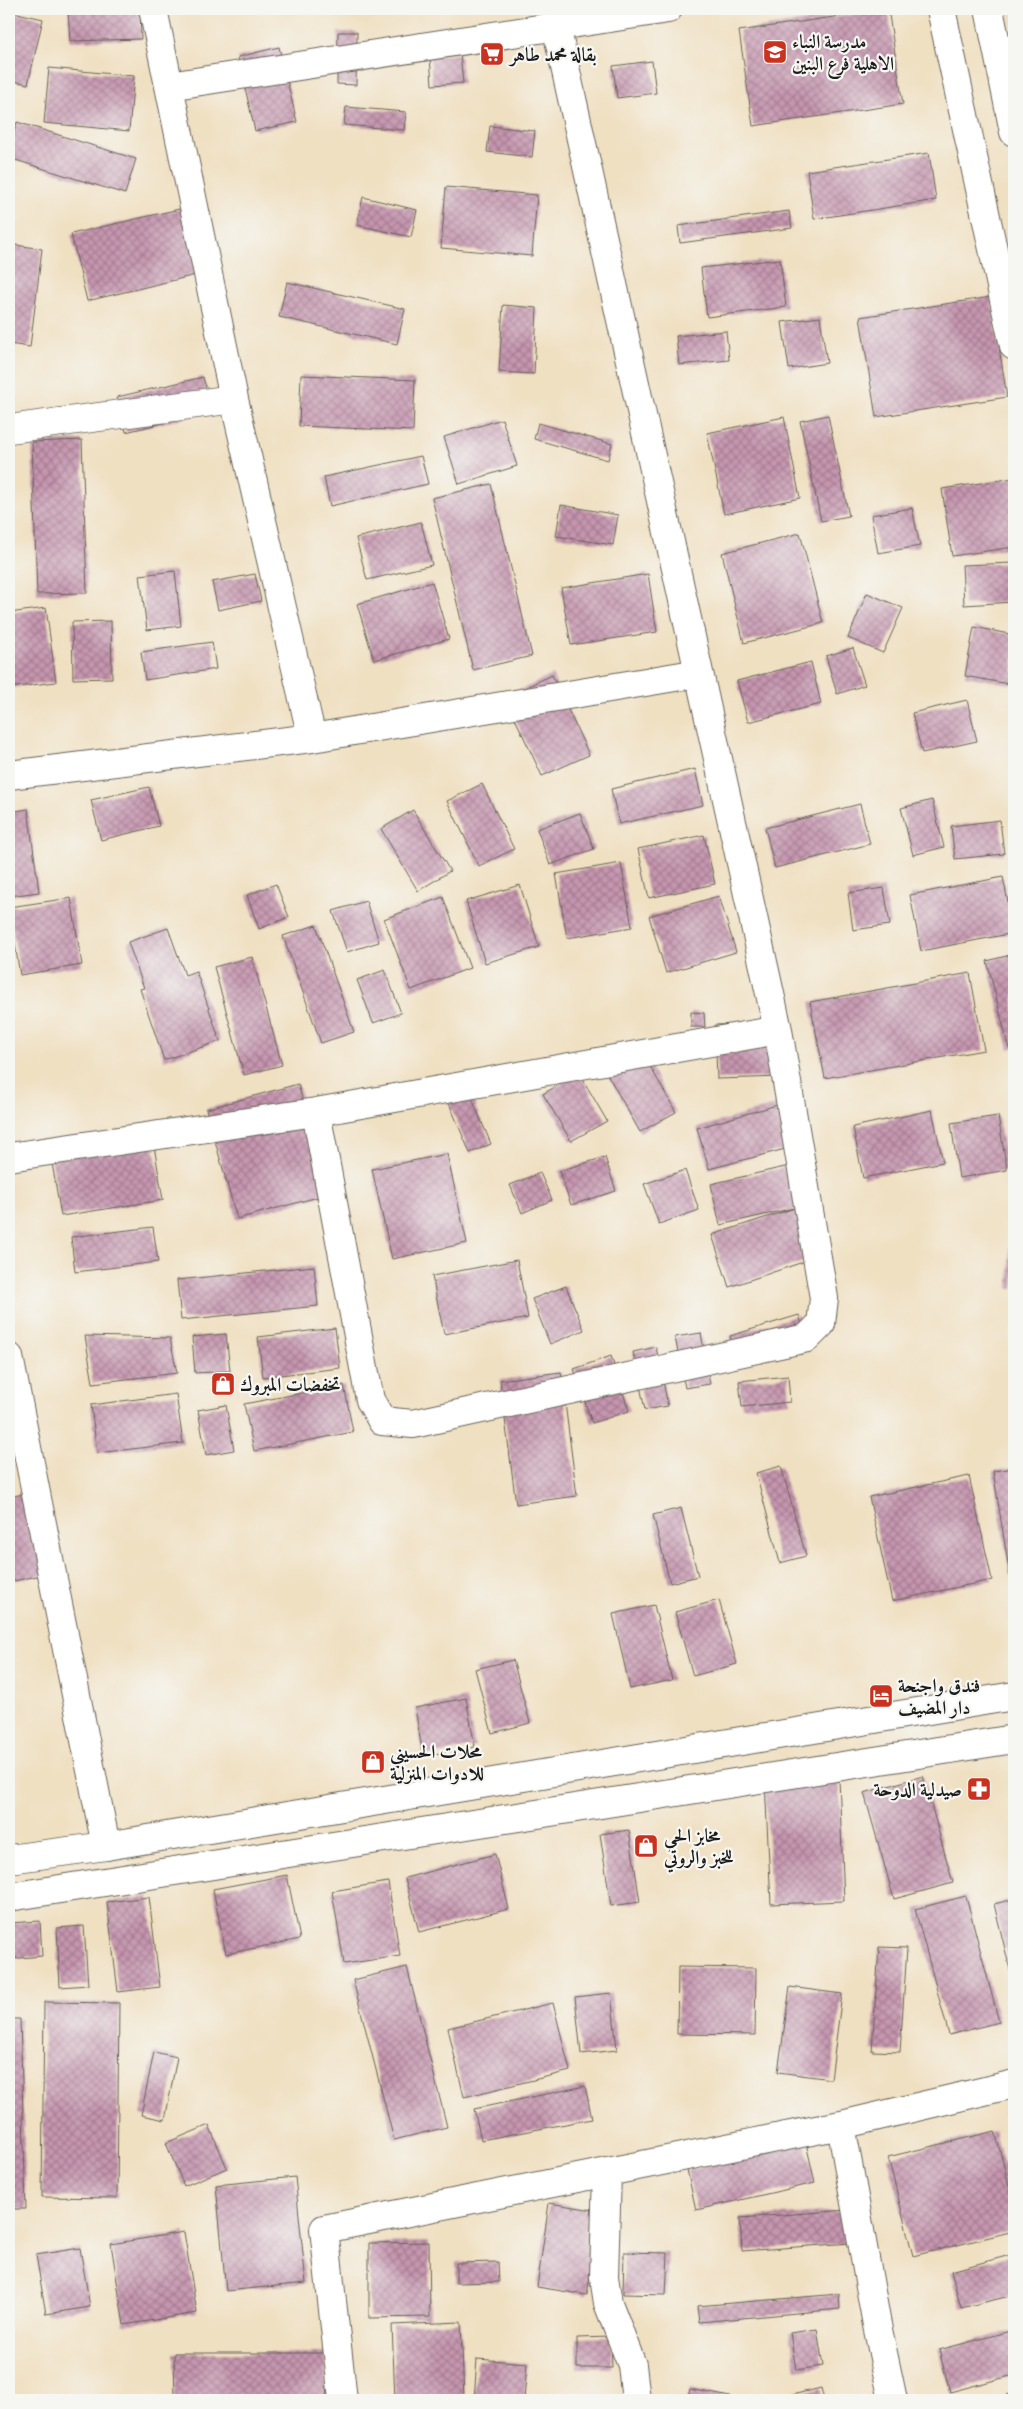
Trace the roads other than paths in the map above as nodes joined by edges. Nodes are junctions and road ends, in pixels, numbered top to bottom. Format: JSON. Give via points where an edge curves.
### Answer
{"nodes":[{"id":1,"x":153,"y":9,"type":"edge"},
{"id":2,"x":668,"y":9,"type":"edge"},
{"id":3,"x":941,"y":9,"type":"edge"},
{"id":4,"x":989,"y":9,"type":"edge"},
{"id":5,"x":556,"y":26,"type":"junction"},
{"id":6,"x":169,"y":86,"type":"junction"},
{"id":7,"x":1014,"y":132,"type":"edge"},
{"id":8,"x":1014,"y":346,"type":"edge"},
{"id":9,"x":234,"y":399,"type":"junction"},
{"id":10,"x":9,"y":429,"type":"edge"},
{"id":11,"x":699,"y":673,"type":"junction"},
{"id":12,"x":312,"y":738,"type":"junction"},
{"id":13,"x":9,"y":775,"type":"edge"},
{"id":14,"x":778,"y":1030,"type":"junction"},
{"id":15,"x":316,"y":1112,"type":"junction"},
{"id":16,"x":9,"y":1157,"type":"edge"},
{"id":17,"x":9,"y":1357,"type":"edge"},
{"id":18,"x":19,"y":1459,"type":"edge"},
{"id":19,"x":1014,"y":1696,"type":"edge"},
{"id":20,"x":1014,"y":1740,"type":"edge"},
{"id":21,"x":106,"y":1846,"type":"junction"},
{"id":22,"x":9,"y":1860,"type":"edge"},
{"id":23,"x":9,"y":1897,"type":"edge"},
{"id":24,"x":1014,"y":2084,"type":"edge"},
{"id":25,"x":841,"y":2125,"type":"junction"},
{"id":26,"x":607,"y":2172,"type":"junction"},
{"id":27,"x":343,"y":2400,"type":"edge"},
{"id":28,"x":636,"y":2400,"type":"edge"},
{"id":29,"x":893,"y":2400,"type":"edge"}],
"edges":[{"from":1,"to":6,"type":"street"},
{"from":2,"to":5,"type":"street"},
{"from":3,"to":8,"type":"street"},
{"from":4,"to":7,"type":"street"},
{"from":5,"to":6,"type":"street"},
{"from":5,"to":11,"type":"street"},
{"from":6,"to":9,"type":"street"},
{"from":9,"to":10,"type":"street"},
{"from":9,"to":12,"type":"street"},
{"from":11,"to":12,"type":"street"},
{"from":11,"to":14,"type":"street"},
{"from":12,"to":13,"type":"street"},
{"from":14,"to":15,"type":"street"},
{"from":14,"to":15,"type":"street","via":[[824,1298],[821,1324],[807,1338],[413,1424],[382,1421],[370,1400]]},
{"from":15,"to":16,"type":"street"},
{"from":17,"to":18,"type":"street"},
{"from":18,"to":21,"type":"street"},
{"from":19,"to":21,"type":"street"},
{"from":20,"to":23,"type":"street"},
{"from":21,"to":22,"type":"street"},
{"from":24,"to":25,"type":"street"},
{"from":25,"to":26,"type":"street"},
{"from":25,"to":29,"type":"street"},
{"from":26,"to":27,"type":"street","via":[[324,2229]]},
{"from":26,"to":28,"type":"street","via":[[604,2277],[608,2303],[632,2365]]}]}
